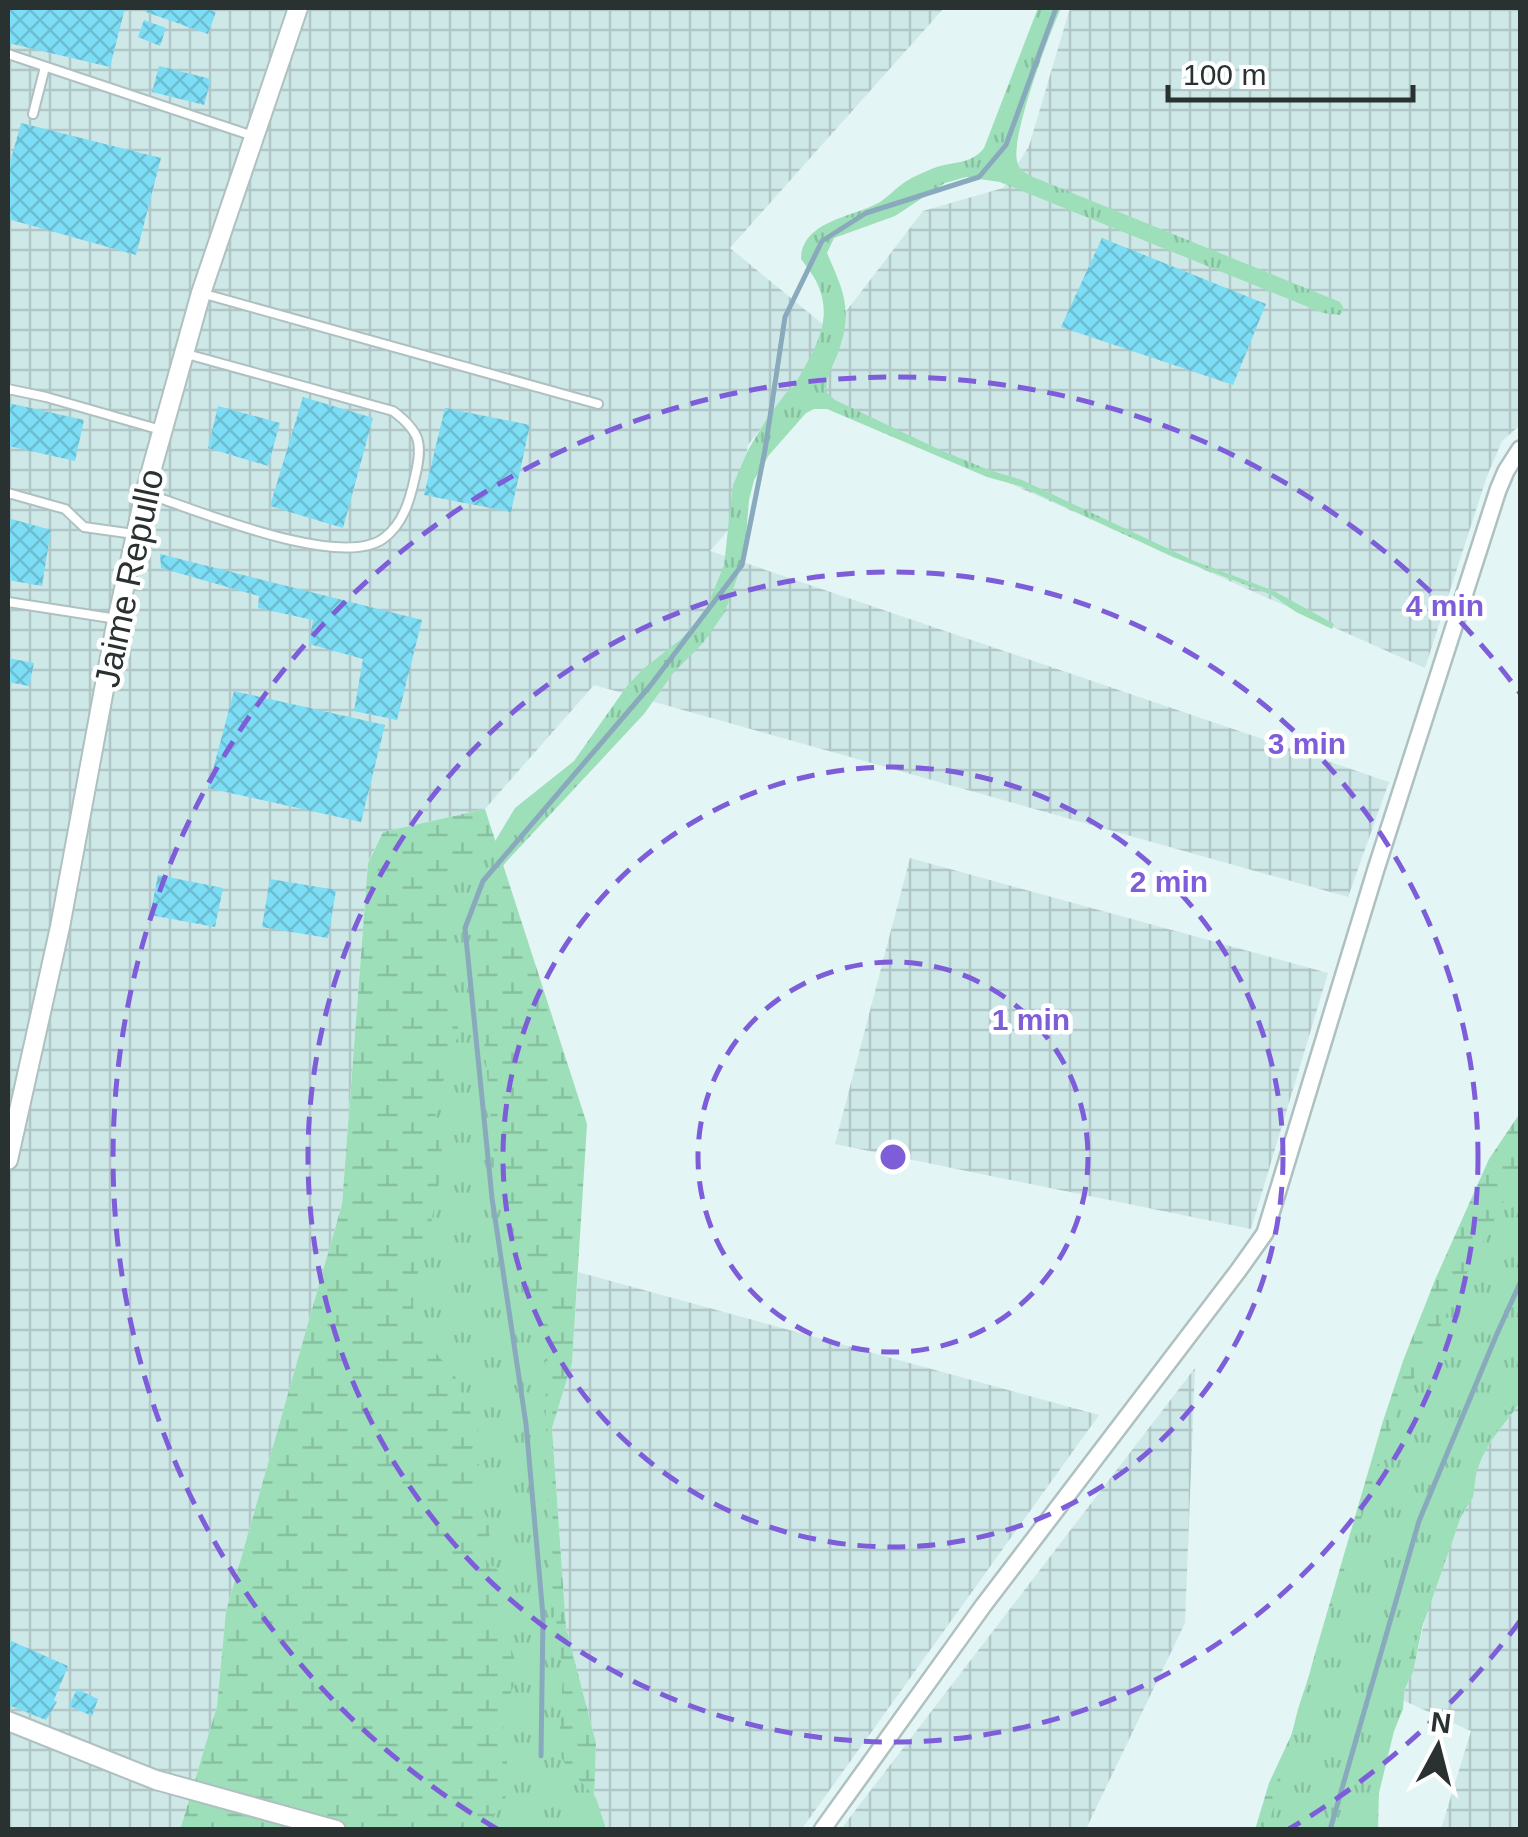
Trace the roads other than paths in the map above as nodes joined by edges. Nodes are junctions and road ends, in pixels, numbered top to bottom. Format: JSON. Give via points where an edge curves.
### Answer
{"nodes":[{"id":1,"x":298,"y":8,"type":"edge"},
{"id":2,"x":8,"y":54,"type":"edge"},
{"id":3,"x":44,"y":67,"type":"junction"},
{"id":4,"x":33,"y":114,"type":"dead end"},
{"id":5,"x":253,"y":136,"type":"junction"},
{"id":6,"x":200,"y":293,"type":"junction"},
{"id":7,"x":183,"y":353,"type":"junction"},
{"id":8,"x":8,"y":389,"type":"edge"},
{"id":9,"x":598,"y":404,"type":"dead end"},
{"id":10,"x":161,"y":430,"type":"junction"},
{"id":11,"x":1520,"y":449,"type":"edge"},
{"id":12,"x":8,"y":493,"type":"edge"},
{"id":13,"x":145,"y":493,"type":"junction"},
{"id":14,"x":135,"y":534,"type":"junction"},
{"id":15,"x":8,"y":602,"type":"edge"},
{"id":16,"x":117,"y":619,"type":"junction"},
{"id":17,"x":8,"y":1160,"type":"edge"},
{"id":18,"x":8,"y":1721,"type":"edge"},
{"id":19,"x":336,"y":1830,"type":"edge"},
{"id":20,"x":822,"y":1830,"type":"edge"}],
"edges":[{"from":1,"to":5,"type":"street","name":"Jaime Repullo"},
{"from":2,"to":3,"type":"lane"},
{"from":3,"to":4,"type":"lane"},
{"from":3,"to":5,"type":"lane"},
{"from":5,"to":6,"type":"street","name":"Jaime Repullo"},
{"from":6,"to":7,"type":"street","name":"Jaime Repullo"},
{"from":6,"to":9,"type":"lane"},
{"from":7,"to":10,"type":"street","name":"Jaime Repullo"},
{"from":7,"to":13,"type":"lane","via":[[393,411],[419,439],[409,503],[382,540],[352,549],[290,541]]},
{"from":8,"to":10,"type":"lane"},
{"from":10,"to":13,"type":"street","name":"Jaime Repullo"},
{"from":11,"to":20,"type":"street","via":[[1498,490],[1266,1232]]},
{"from":12,"to":14,"type":"lane","via":[[65,510],[84,526]]},
{"from":13,"to":14,"type":"street","name":"Jaime Repullo"},
{"from":14,"to":16,"type":"street","name":"Jaime Repullo"},
{"from":15,"to":16,"type":"lane"},
{"from":16,"to":17,"type":"street","name":"Jaime Repullo"},
{"from":18,"to":19,"type":"street","via":[[156,1780]]}]}
